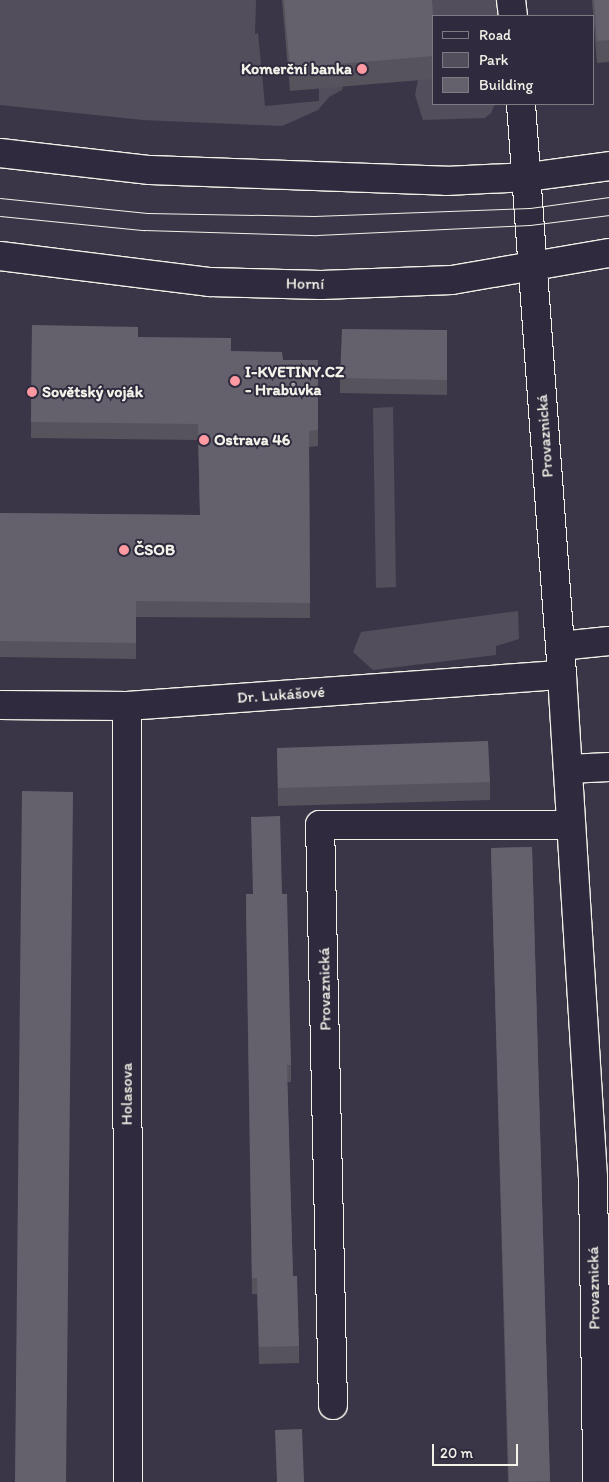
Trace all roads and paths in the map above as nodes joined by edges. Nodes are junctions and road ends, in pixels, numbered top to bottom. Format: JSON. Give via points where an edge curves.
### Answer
{"nodes":[{"id":1,"x":511,"y":0,"type":"edge"},
{"id":2,"x":512,"y":15,"type":"edge"},
{"id":3,"x":521,"y":105,"type":"edge"},
{"id":4,"x":0,"y":153,"type":"edge"},
{"id":5,"x":609,"y":166,"type":"edge"},
{"id":6,"x":528,"y":176,"type":"junction"},
{"id":7,"x":609,"y":253,"type":"edge"},
{"id":8,"x":0,"y":256,"type":"edge"},
{"id":9,"x":534,"y":268,"type":"junction"},
{"id":10,"x":609,"y":641,"type":"edge"},
{"id":11,"x":560,"y":646,"type":"junction"},
{"id":12,"x":562,"y":675,"type":"junction"},
{"id":13,"x":0,"y":705,"type":"edge"},
{"id":14,"x":127,"y":706,"type":"junction"},
{"id":15,"x":609,"y":767,"type":"edge"},
{"id":16,"x":568,"y":769,"type":"junction"},
{"id":17,"x":572,"y":825,"type":"junction"},
{"id":18,"x":601,"y":1176,"type":"edge"},
{"id":19,"x":334,"y":1404,"type":"dead end"},
{"id":20,"x":128,"y":1482,"type":"edge"},
{"id":21,"x":597,"y":1482,"type":"edge"}],
"edges":[{"from":1,"to":2,"type":"street"},
{"from":3,"to":6,"type":"street","name":"Provaznická"},
{"from":4,"to":6,"type":"street","via":[[150,170],[446,181]]},
{"from":5,"to":6,"type":"street"},
{"from":6,"to":9,"type":"street","name":"Provaznická"},
{"from":7,"to":9,"type":"street","name":"Horní"},
{"from":8,"to":9,"type":"street","name":"Horní","via":[[210,282],[321,285],[439,282]]},
{"from":9,"to":11,"type":"street","name":"Provaznická"},
{"from":10,"to":11,"type":"street"},
{"from":11,"to":12,"type":"street","name":"Provaznická"},
{"from":12,"to":14,"type":"street","name":"Dr. Lukášové"},
{"from":12,"to":16,"type":"street","name":"Provaznická"},
{"from":13,"to":14,"type":"street","name":"Dr. Lukášové"},
{"from":14,"to":20,"type":"street","name":"Holasova"},
{"from":15,"to":16,"type":"street"},
{"from":16,"to":17,"type":"street","name":"Provaznická"},
{"from":17,"to":18,"type":"street","name":"Provaznická"},
{"from":17,"to":19,"type":"street","name":"Provaznická","via":[[320,826]]},
{"from":18,"to":21,"type":"street","name":"Provaznická"}]}
